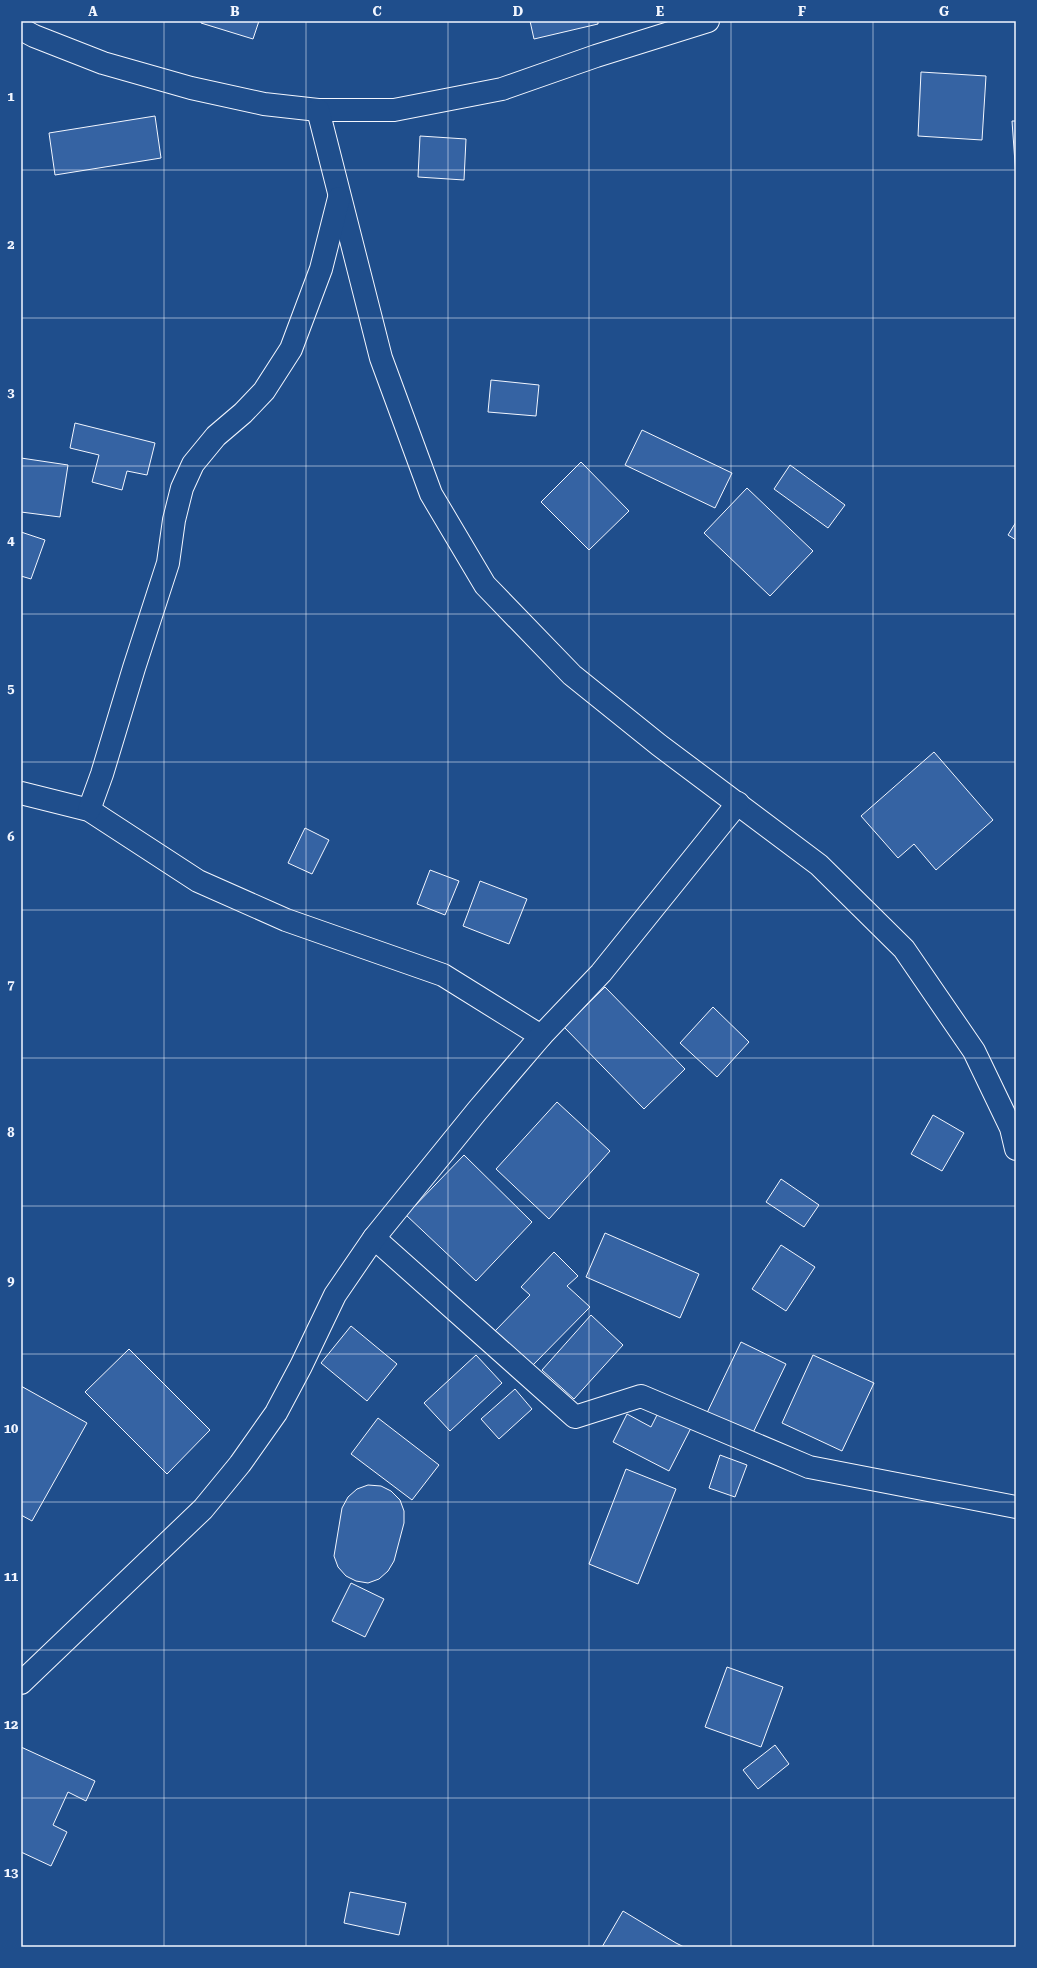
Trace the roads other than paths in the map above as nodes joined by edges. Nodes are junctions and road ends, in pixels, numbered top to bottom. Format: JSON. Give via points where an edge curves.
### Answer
{"nodes":[{"id":1,"x":708,"y":21,"type":"edge"},
{"id":2,"x":21,"y":29,"type":"edge"},
{"id":3,"x":318,"y":110,"type":"junction"},
{"id":4,"x":339,"y":197,"type":"junction"},
{"id":5,"x":21,"y":793,"type":"edge"},
{"id":6,"x":738,"y":803,"type":"junction"},
{"id":7,"x":88,"y":810,"type":"junction"},
{"id":8,"x":541,"y":1036,"type":"junction"},
{"id":9,"x":1016,"y":1149,"type":"edge"},
{"id":10,"x":374,"y":1238,"type":"junction"},
{"id":11,"x":1016,"y":1507,"type":"edge"},
{"id":12,"x":21,"y":1683,"type":"edge"}],
"edges":[{"from":1,"to":3,"type":"street","via":[[502,89],[394,110]]},
{"from":2,"to":3,"type":"street","via":[[103,63],[191,88],[264,104]]},
{"from":3,"to":4,"type":"street"},
{"from":4,"to":6,"type":"street","via":[[381,358],[428,486],[485,585],[572,675],[659,745]]},
{"from":4,"to":7,"type":"street","via":[[321,269],[291,348],[264,391],[216,436],[194,464],[182,488],[168,563],[102,774]]},
{"from":5,"to":7,"type":"street"},
{"from":6,"to":8,"type":"street","via":[[601,973]]},
{"from":6,"to":9,"type":"street","via":[[819,865],[904,949],[974,1051],[1011,1128]]},
{"from":7,"to":8,"type":"street","via":[[198,882],[286,920],[443,975]]},
{"from":8,"to":10,"type":"street"},
{"from":10,"to":11,"type":"street","via":[[575,1417],[641,1396],[809,1467]]},
{"from":10,"to":12,"type":"street","via":[[335,1295],[276,1413],[240,1464],[204,1509]]}]}
